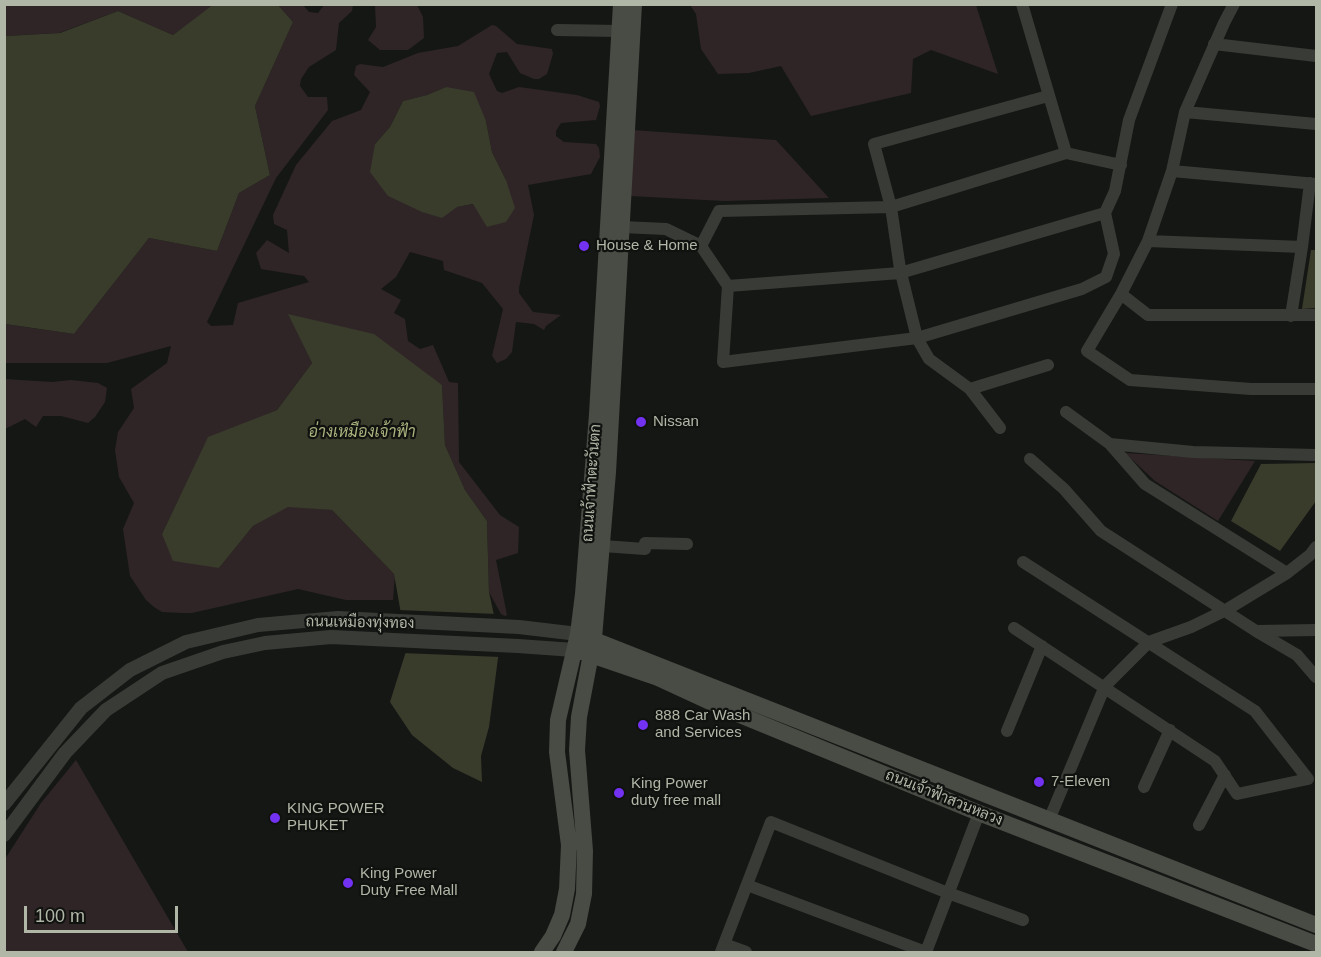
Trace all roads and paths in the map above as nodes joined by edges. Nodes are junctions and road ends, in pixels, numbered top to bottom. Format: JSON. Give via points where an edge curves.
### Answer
{"nodes":[{"id":1,"x":621,"y":4,"type":"edge"},
{"id":2,"x":634,"y":4,"type":"edge"},
{"id":3,"x":1022,"y":4,"type":"edge"},
{"id":4,"x":1234,"y":4,"type":"edge"},
{"id":5,"x":1167,"y":5,"type":"edge"},
{"id":6,"x":557,"y":30,"type":"dead end"},
{"id":7,"x":620,"y":31,"type":"junction"},
{"id":8,"x":1214,"y":44,"type":"junction"},
{"id":9,"x":1317,"y":56,"type":"edge"},
{"id":10,"x":1048,"y":96,"type":"junction"},
{"id":11,"x":1185,"y":112,"type":"junction"},
{"id":12,"x":1317,"y":124,"type":"edge"},
{"id":13,"x":1066,"y":153,"type":"junction"},
{"id":14,"x":1121,"y":165,"type":"junction"},
{"id":15,"x":1172,"y":171,"type":"junction"},
{"id":16,"x":1313,"y":184,"type":"edge"},
{"id":17,"x":891,"y":207,"type":"junction"},
{"id":18,"x":1105,"y":213,"type":"junction"},
{"id":19,"x":622,"y":227,"type":"junction"},
{"id":20,"x":1148,"y":241,"type":"junction"},
{"id":21,"x":701,"y":246,"type":"junction"},
{"id":22,"x":1302,"y":247,"type":"junction"},
{"id":23,"x":900,"y":273,"type":"junction"},
{"id":24,"x":728,"y":286,"type":"junction"},
{"id":25,"x":1120,"y":294,"type":"junction"},
{"id":26,"x":1317,"y":315,"type":"edge"},
{"id":27,"x":1291,"y":316,"type":"junction"},
{"id":28,"x":917,"y":338,"type":"junction"},
{"id":29,"x":1048,"y":364,"type":"dead end"},
{"id":30,"x":970,"y":389,"type":"junction"},
{"id":31,"x":1317,"y":389,"type":"edge"},
{"id":32,"x":1066,"y":412,"type":"dead end"},
{"id":33,"x":1000,"y":428,"type":"dead end"},
{"id":34,"x":1110,"y":444,"type":"junction"},
{"id":35,"x":1317,"y":455,"type":"edge"},
{"id":36,"x":1030,"y":459,"type":"dead end"},
{"id":37,"x":687,"y":544,"type":"dead end"},
{"id":38,"x":603,"y":546,"type":"junction"},
{"id":39,"x":1317,"y":547,"type":"edge"},
{"id":40,"x":1023,"y":562,"type":"dead end"},
{"id":41,"x":1302,"y":562,"type":"junction"},
{"id":42,"x":1317,"y":562,"type":"edge"},
{"id":43,"x":1287,"y":573,"type":"junction"},
{"id":44,"x":1226,"y":610,"type":"junction"},
{"id":45,"x":1014,"y":628,"type":"dead end"},
{"id":46,"x":1317,"y":630,"type":"edge"},
{"id":47,"x":1256,"y":631,"type":"junction"},
{"id":48,"x":1149,"y":642,"type":"junction"},
{"id":49,"x":584,"y":644,"type":"junction"},
{"id":50,"x":1041,"y":646,"type":"junction"},
{"id":51,"x":1317,"y":677,"type":"edge"},
{"id":52,"x":1105,"y":686,"type":"junction"},
{"id":53,"x":1170,"y":730,"type":"junction"},
{"id":54,"x":1007,"y":731,"type":"dead end"},
{"id":55,"x":1225,"y":775,"type":"junction"},
{"id":56,"x":1144,"y":787,"type":"dead end"},
{"id":57,"x":4,"y":804,"type":"edge"},
{"id":58,"x":979,"y":813,"type":"junction"},
{"id":59,"x":1049,"y":820,"type":"junction"},
{"id":60,"x":1198,"y":825,"type":"dead end"},
{"id":61,"x":7,"y":826,"type":"edge"},
{"id":62,"x":1161,"y":864,"type":"junction"},
{"id":63,"x":1154,"y":880,"type":"junction"},
{"id":64,"x":747,"y":885,"type":"junction"},
{"id":65,"x":948,"y":893,"type":"junction"},
{"id":66,"x":1023,"y":920,"type":"dead end"},
{"id":67,"x":1317,"y":925,"type":"edge"},
{"id":68,"x":1317,"y":944,"type":"edge"},
{"id":69,"x":722,"y":948,"type":"edge"},
{"id":70,"x":542,"y":952,"type":"edge"},
{"id":71,"x":564,"y":952,"type":"edge"},
{"id":72,"x":746,"y":952,"type":"edge"}],
"edges":[{"from":1,"to":7,"type":"main road","name":"ถนนเจ้าฟ้าตะวันตก"},
{"from":2,"to":19,"type":"main road","name":"ถนนเจ้าฟ้าตะวันตก"},
{"from":3,"to":10,"type":"street"},
{"from":4,"to":8,"type":"street"},
{"from":5,"to":14,"type":"street","via":[[1129,120]]},
{"from":6,"to":7,"type":"street"},
{"from":7,"to":49,"type":"main road","name":"ถนนเจ้าฟ้าตะวันตก","via":[[583,594]]},
{"from":8,"to":9,"type":"street"},
{"from":8,"to":11,"type":"street"},
{"from":10,"to":13,"type":"street"},
{"from":10,"to":17,"type":"street","via":[[874,144]]},
{"from":11,"to":12,"type":"street"},
{"from":11,"to":15,"type":"street"},
{"from":13,"to":14,"type":"street"},
{"from":13,"to":17,"type":"street"},
{"from":14,"to":18,"type":"street"},
{"from":15,"to":16,"type":"street"},
{"from":15,"to":20,"type":"street"},
{"from":16,"to":22,"type":"street"},
{"from":17,"to":21,"type":"street","via":[[719,211]]},
{"from":17,"to":23,"type":"street"},
{"from":18,"to":23,"type":"street"},
{"from":18,"to":28,"type":"street","via":[[1114,254],[1106,277],[1082,289]]},
{"from":19,"to":21,"type":"street","via":[[666,229]]},
{"from":19,"to":38,"type":"main road","name":"ถนนเจ้าฟ้าตะวันตก"},
{"from":20,"to":22,"type":"street"},
{"from":20,"to":25,"type":"street"},
{"from":21,"to":24,"type":"street"},
{"from":22,"to":27,"type":"street"},
{"from":23,"to":24,"type":"street"},
{"from":23,"to":28,"type":"street"},
{"from":24,"to":28,"type":"street","via":[[723,362]]},
{"from":25,"to":27,"type":"street","via":[[1148,315]]},
{"from":25,"to":31,"type":"street","via":[[1087,351],[1130,380],[1251,389]]},
{"from":26,"to":27,"type":"street"},
{"from":28,"to":30,"type":"street","via":[[929,359]]},
{"from":29,"to":30,"type":"street"},
{"from":30,"to":33,"type":"street"},
{"from":32,"to":34,"type":"street"},
{"from":34,"to":35,"type":"street","via":[[1193,453]]},
{"from":34,"to":43,"type":"street","via":[[1145,484]]},
{"from":36,"to":44,"type":"street","via":[[1064,489],[1101,531]]},
{"from":37,"to":38,"type":"street","via":[[645,543],[645,549]]},
{"from":38,"to":49,"type":"main road","name":"ถนนเจ้าฟ้าตะวันตก"},
{"from":39,"to":41,"type":"street"},
{"from":40,"to":48,"type":"street"},
{"from":41,"to":42,"type":"street"},
{"from":41,"to":43,"type":"street"},
{"from":43,"to":44,"type":"street"},
{"from":44,"to":47,"type":"street"},
{"from":44,"to":48,"type":"street"},
{"from":45,"to":50,"type":"street"},
{"from":46,"to":47,"type":"street"},
{"from":47,"to":51,"type":"street","via":[[1297,655]]},
{"from":48,"to":52,"type":"street"},
{"from":48,"to":55,"type":"street","via":[[1256,711],[1308,779],[1237,794]]},
{"from":49,"to":57,"type":"street","name":"ถนนเหมืองทุ่งทอง","via":[[519,627],[338,618],[258,625],[186,642],[129,670],[81,708]]},
{"from":49,"to":58,"type":"main road","name":"ถนนเจ้าฟ้าสวนหลวง","via":[[723,708]]},
{"from":49,"to":59,"type":"main road","name":"ถนนเจ้าฟ้าสวนหลวง"},
{"from":49,"to":61,"type":"street","name":"ถนนเหมืองทุ่งทอง","via":[[518,646],[331,637],[223,651],[162,673],[106,710],[65,753]]},
{"from":49,"to":70,"type":"main road","name":"ถนนเจ้าฟ้าตะวันตก","via":[[558,720],[557,743],[569,845],[567,889],[562,915]]},
{"from":49,"to":71,"type":"main road","name":"ถนนเจ้าฟ้าตะวันตก","via":[[577,750],[585,851],[584,894],[578,924]]},
{"from":50,"to":52,"type":"street"},
{"from":50,"to":54,"type":"street"},
{"from":52,"to":53,"type":"street"},
{"from":52,"to":59,"type":"street"},
{"from":53,"to":55,"type":"street","via":[[1215,761]]},
{"from":53,"to":56,"type":"street"},
{"from":55,"to":60,"type":"street"},
{"from":58,"to":63,"type":"main road","name":"ถนนเจ้าฟ้าสวนหลวง"},
{"from":58,"to":65,"type":"street"},
{"from":59,"to":62,"type":"main road","name":"ถนนเจ้าฟ้าสวนหลวง"},
{"from":62,"to":63,"type":"main road"},
{"from":62,"to":67,"type":"main road","name":"ถนนเจ้าฟ้าสวนหลวง"},
{"from":63,"to":68,"type":"main road","name":"ถนนเจ้าฟ้าสวนหลวง"},
{"from":64,"to":65,"type":"street","via":[[926,952]]},
{"from":64,"to":65,"type":"street","via":[[771,822]]},
{"from":64,"to":69,"type":"street"},
{"from":65,"to":66,"type":"street"},
{"from":69,"to":72,"type":"street"}]}
